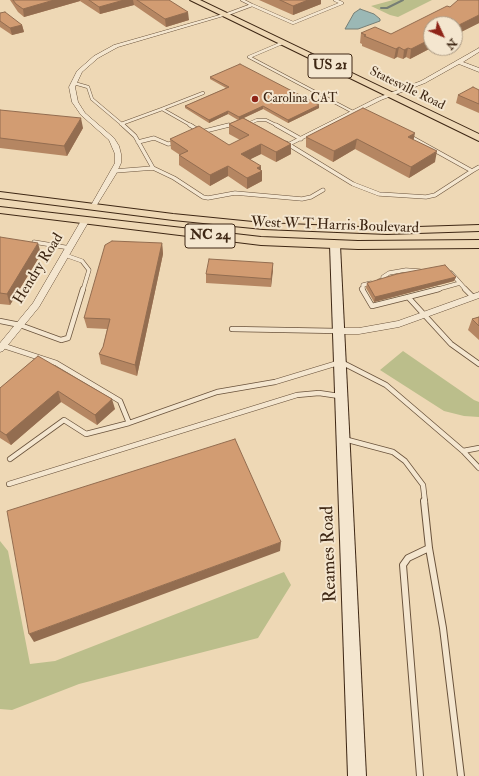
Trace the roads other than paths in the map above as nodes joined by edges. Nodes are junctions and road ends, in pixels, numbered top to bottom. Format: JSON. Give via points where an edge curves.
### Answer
{"nodes":[{"id":1,"x":194,"y":0,"type":"edge"},
{"id":2,"x":242,"y":0,"type":"edge"},
{"id":3,"x":336,"y":0,"type":"edge"},
{"id":4,"x":252,"y":5,"type":"junction"},
{"id":5,"x":225,"y":15,"type":"junction"},
{"id":6,"x":282,"y":43,"type":"junction"},
{"id":7,"x":479,"y":50,"type":"edge"},
{"id":8,"x":459,"y":62,"type":"junction"},
{"id":9,"x":479,"y":70,"type":"edge"},
{"id":10,"x":74,"y":83,"type":"junction"},
{"id":11,"x":203,"y":93,"type":"dead end"},
{"id":12,"x":390,"y":95,"type":"junction"},
{"id":13,"x":162,"y":110,"type":"junction"},
{"id":14,"x":356,"y":111,"type":"junction"},
{"id":15,"x":365,"y":113,"type":"edge"},
{"id":16,"x":238,"y":123,"type":"edge"},
{"id":17,"x":121,"y":124,"type":"junction"},
{"id":18,"x":243,"y":124,"type":"edge"},
{"id":19,"x":248,"y":124,"type":"junction"},
{"id":20,"x":255,"y":128,"type":"edge"},
{"id":21,"x":200,"y":132,"type":"junction"},
{"id":22,"x":404,"y":134,"type":"edge"},
{"id":23,"x":194,"y":135,"type":"edge"},
{"id":24,"x":479,"y":138,"type":"edge"},
{"id":25,"x":300,"y":139,"type":"junction"},
{"id":26,"x":182,"y":140,"type":"edge"},
{"id":27,"x":282,"y":141,"type":"edge"},
{"id":28,"x":138,"y":142,"type":"junction"},
{"id":29,"x":289,"y":144,"type":"junction"},
{"id":30,"x":479,"y":167,"type":"edge"},
{"id":31,"x":153,"y":168,"type":"junction"},
{"id":32,"x":115,"y":171,"type":"junction"},
{"id":33,"x":472,"y":171,"type":"junction"},
{"id":34,"x":323,"y":190,"type":"dead end"},
{"id":35,"x":0,"y":195,"type":"edge"},
{"id":36,"x":93,"y":207,"type":"junction"},
{"id":37,"x":0,"y":210,"type":"edge"},
{"id":38,"x":85,"y":221,"type":"junction"},
{"id":39,"x":479,"y":230,"type":"edge"},
{"id":40,"x":29,"y":242,"type":"edge"},
{"id":41,"x":479,"y":244,"type":"edge"},
{"id":42,"x":335,"y":245,"type":"junction"},
{"id":43,"x":70,"y":248,"type":"junction"},
{"id":44,"x":65,"y":255,"type":"junction"},
{"id":45,"x":425,"y":270,"type":"edge"},
{"id":46,"x":450,"y":271,"type":"edge"},
{"id":47,"x":460,"y":283,"type":"junction"},
{"id":48,"x":476,"y":296,"type":"edge"},
{"id":49,"x":408,"y":297,"type":"junction"},
{"id":50,"x":425,"y":316,"type":"junction"},
{"id":51,"x":0,"y":322,"type":"edge"},
{"id":52,"x":20,"y":325,"type":"junction"},
{"id":53,"x":232,"y":329,"type":"dead end"},
{"id":54,"x":339,"y":331,"type":"junction"},
{"id":55,"x":2,"y":348,"type":"edge"},
{"id":56,"x":38,"y":357,"type":"junction"},
{"id":57,"x":32,"y":361,"type":"edge"},
{"id":58,"x":341,"y":362,"type":"junction"},
{"id":59,"x":479,"y":364,"type":"edge"},
{"id":60,"x":342,"y":396,"type":"junction"},
{"id":61,"x":129,"y":423,"type":"junction"},
{"id":62,"x":344,"y":439,"type":"junction"},
{"id":63,"x":479,"y":448,"type":"edge"},
{"id":64,"x":463,"y":451,"type":"junction"},
{"id":65,"x":10,"y":459,"type":"dead end"},
{"id":66,"x":479,"y":468,"type":"edge"},
{"id":67,"x":9,"y":484,"type":"dead end"},
{"id":68,"x":429,"y":548,"type":"junction"},
{"id":69,"x":357,"y":776,"type":"edge"},
{"id":70,"x":420,"y":776,"type":"edge"},
{"id":71,"x":461,"y":776,"type":"edge"}],
"edges":[{"from":1,"to":5,"type":"main road","name":"Statesville Road","number":"US 21"},
{"from":2,"to":4,"type":"lane"},
{"from":3,"to":4,"type":"lane","via":[[342,3],[293,23]]},
{"from":4,"to":5,"type":"lane"},
{"from":5,"to":6,"type":"main road","name":"Statesville Road","number":"US 21"},
{"from":5,"to":10,"type":"street","via":[[116,46],[89,63]]},
{"from":6,"to":12,"type":"main road","name":"Statesville Road","number":"US 21"},
{"from":6,"to":14,"type":"lane","via":[[249,57]]},
{"from":7,"to":8,"type":"street"},
{"from":8,"to":9,"type":"street"},
{"from":8,"to":12,"type":"street","via":[[423,82]]},
{"from":10,"to":17,"type":"lane","via":[[88,87],[92,99]]},
{"from":10,"to":32,"type":"street","via":[[72,87],[75,102],[80,110],[112,139],[116,146],[118,163]]},
{"from":11,"to":13,"type":"lane"},
{"from":12,"to":14,"type":"street"},
{"from":12,"to":24,"type":"main road","name":"Statesville Road","number":"US 21"},
{"from":13,"to":17,"type":"lane"},
{"from":13,"to":21,"type":"lane"},
{"from":14,"to":15,"type":"lane"},
{"from":14,"to":25,"type":"street"},
{"from":16,"to":21,"type":"lane"},
{"from":17,"to":28,"type":"lane"},
{"from":18,"to":19,"type":"lane"},
{"from":19,"to":20,"type":"lane"},
{"from":19,"to":25,"type":"lane","via":[[266,120]]},
{"from":21,"to":23,"type":"lane"},
{"from":22,"to":33,"type":"lane"},
{"from":25,"to":29,"type":"street"},
{"from":26,"to":28,"type":"lane","via":[[168,144],[154,138]]},
{"from":27,"to":29,"type":"lane"},
{"from":28,"to":31,"type":"lane"},
{"from":29,"to":33,"type":"lane","via":[[353,184],[379,194],[426,197],[435,195]]},
{"from":30,"to":33,"type":"lane"},
{"from":31,"to":32,"type":"lane"},
{"from":31,"to":34,"type":"lane","via":[[174,178],[202,197],[235,193],[302,199]]},
{"from":32,"to":36,"type":"street"},
{"from":35,"to":36,"type":"main road","name":"West W T Harris Boulevard","number":"NC 24"},
{"from":36,"to":39,"type":"main road","name":"West W T Harris Boulevard","number":"NC 24","via":[[294,228]]},
{"from":37,"to":38,"type":"main road","name":"West W T Harris Boulevard","number":"NC 24"},
{"from":38,"to":42,"type":"main road","name":"West W T Harris Boulevard","number":"NC 24","via":[[221,237]]},
{"from":38,"to":43,"type":"street","name":"Hendry Road"},
{"from":39,"to":42,"type":"main road","via":[[417,237],[357,237]]},
{"from":40,"to":43,"type":"lane"},
{"from":41,"to":42,"type":"main road","name":"West W T Harris Boulevard","number":"NC 24"},
{"from":42,"to":54,"type":"main road","name":"Reames Road"},
{"from":43,"to":44,"type":"street","name":"Hendry Road"},
{"from":44,"to":52,"type":"street","name":"Hendry Road","via":[[36,305]]},
{"from":44,"to":52,"type":"lane","via":[[82,261],[89,270],[68,338],[61,340]]},
{"from":45,"to":49,"type":"lane","via":[[389,273],[383,276],[383,281],[363,285],[362,288],[372,306]]},
{"from":46,"to":47,"type":"lane"},
{"from":47,"to":48,"type":"lane"},
{"from":47,"to":49,"type":"lane"},
{"from":48,"to":50,"type":"street"},
{"from":49,"to":50,"type":"lane"},
{"from":50,"to":54,"type":"street","via":[[372,329]]},
{"from":50,"to":59,"type":"lane","via":[[451,344]]},
{"from":51,"to":52,"type":"lane"},
{"from":52,"to":55,"type":"street","name":"Hendry Road"},
{"from":53,"to":54,"type":"lane"},
{"from":54,"to":58,"type":"main road","name":"Reames Road"},
{"from":55,"to":56,"type":"lane"},
{"from":56,"to":57,"type":"lane"},
{"from":56,"to":61,"type":"lane","via":[[56,363],[120,401]]},
{"from":58,"to":60,"type":"main road","name":"Reames Road"},
{"from":58,"to":61,"type":"lane","via":[[275,382],[217,392]]},
{"from":58,"to":64,"type":"lane","via":[[386,385]]},
{"from":60,"to":62,"type":"main road","name":"Reames Road"},
{"from":60,"to":67,"type":"lane","via":[[319,393],[297,395]]},
{"from":61,"to":65,"type":"lane","via":[[86,434],[64,420]]},
{"from":62,"to":68,"type":"lane","via":[[393,452],[406,461],[424,485]]},
{"from":62,"to":69,"type":"main road","name":"Reames Road"},
{"from":63,"to":64,"type":"lane"},
{"from":64,"to":66,"type":"lane"},
{"from":68,"to":70,"type":"lane","via":[[408,558],[403,565]]},
{"from":68,"to":71,"type":"lane","via":[[443,628]]}]}
